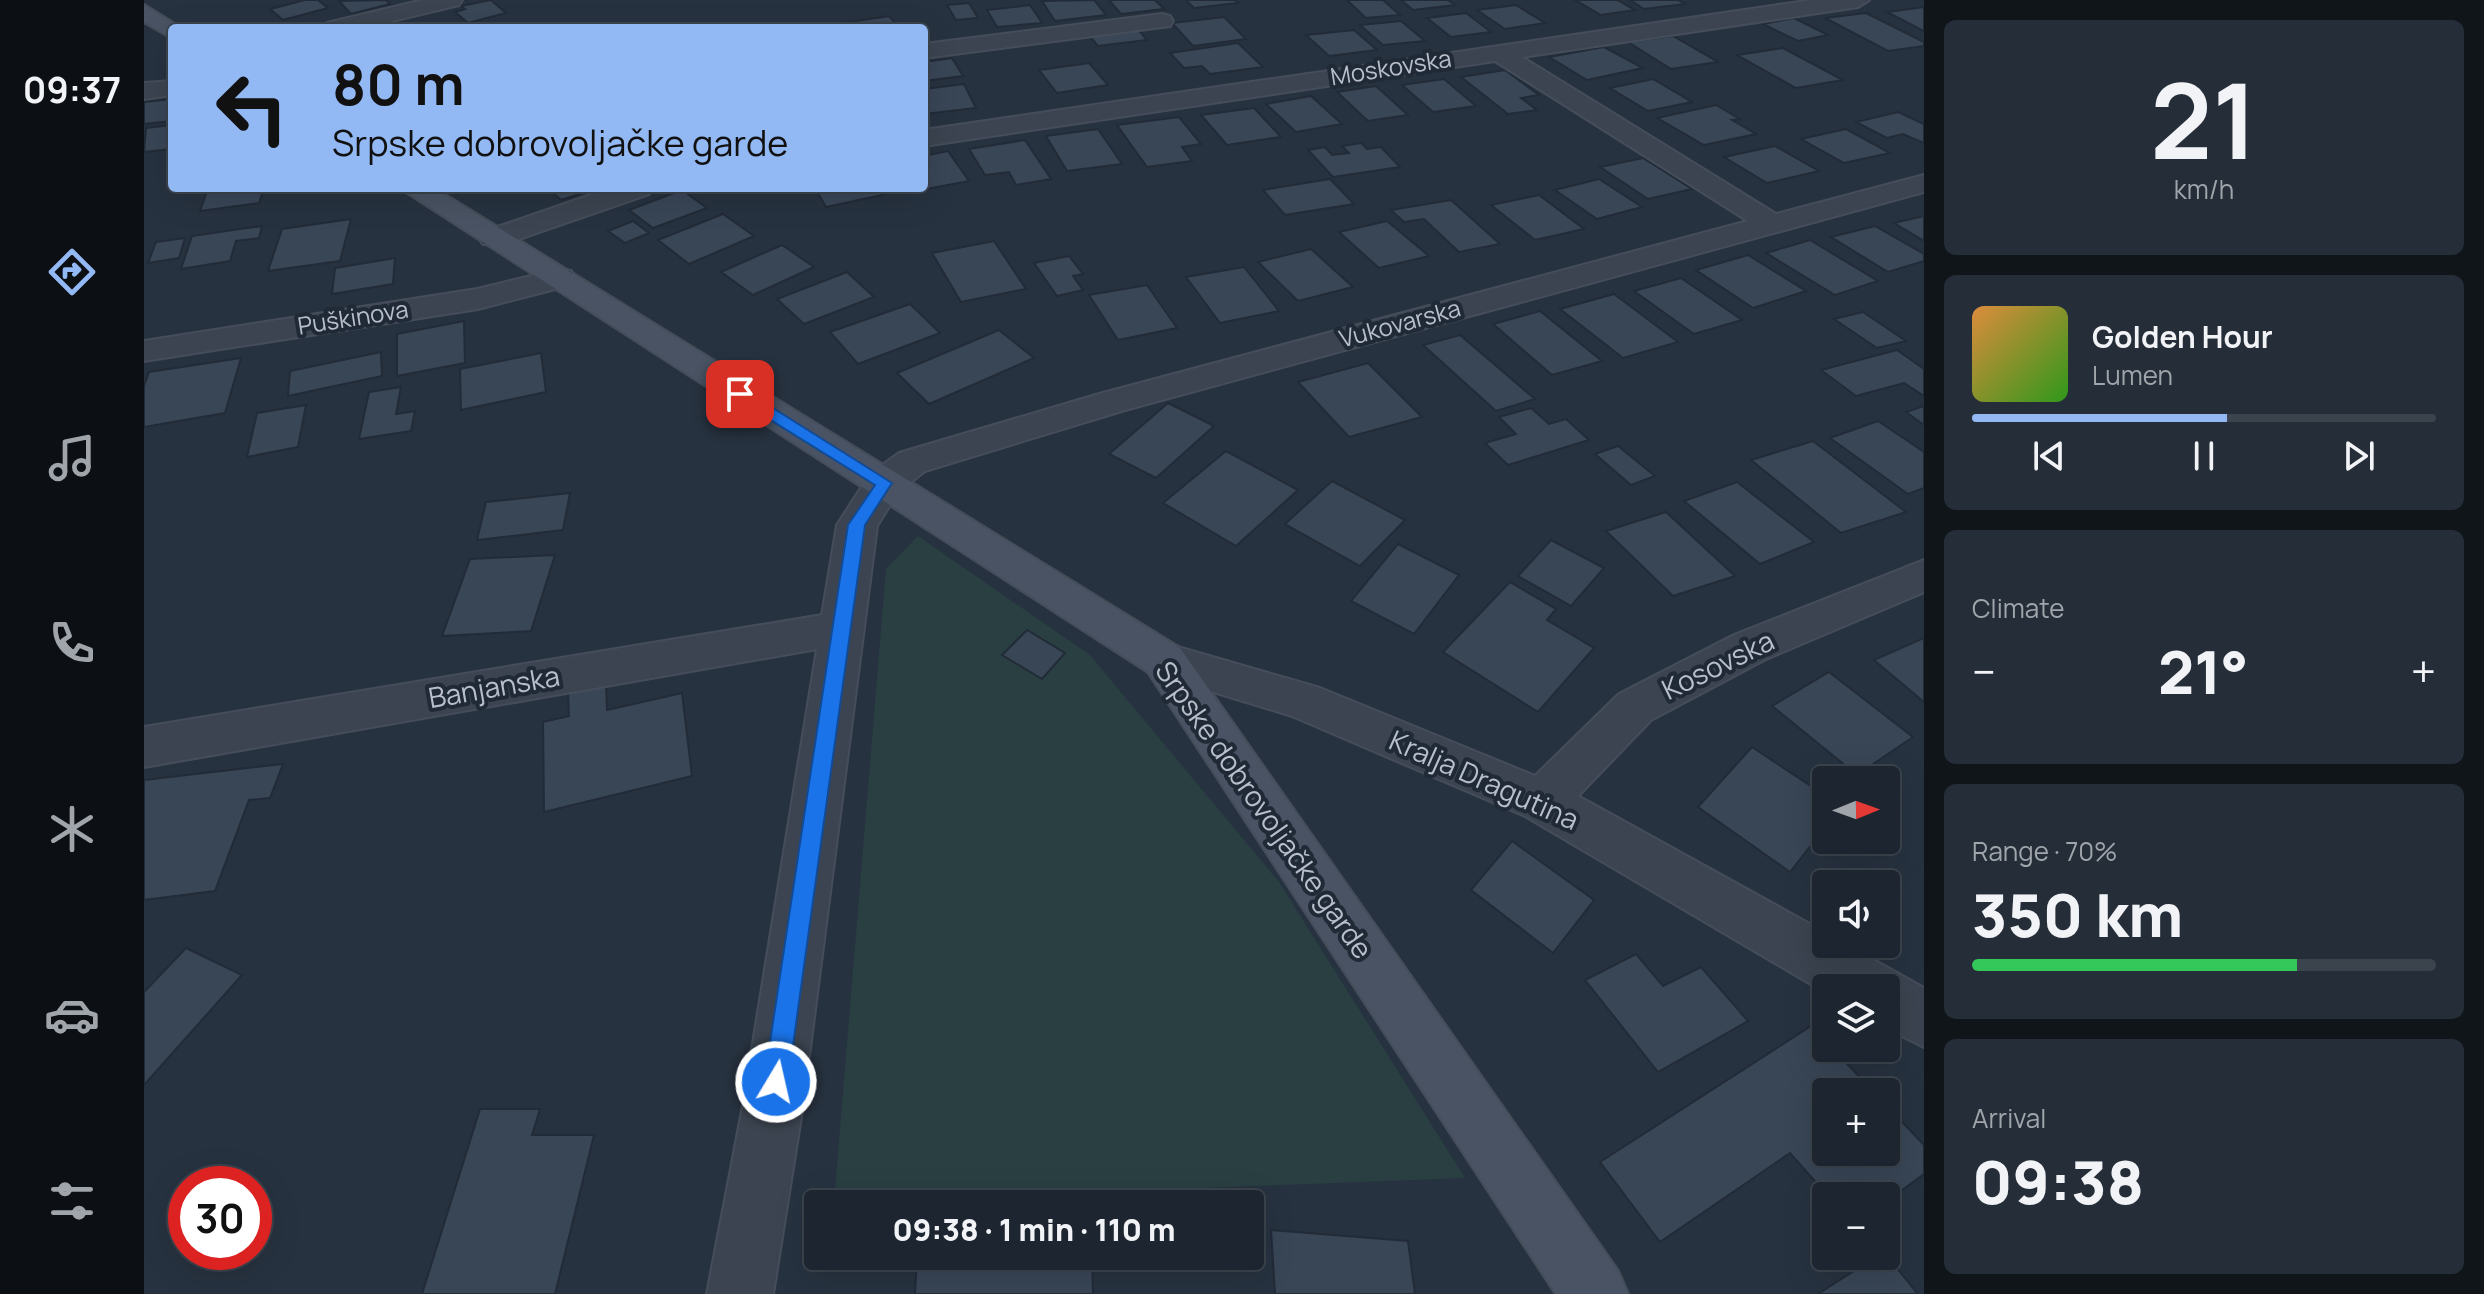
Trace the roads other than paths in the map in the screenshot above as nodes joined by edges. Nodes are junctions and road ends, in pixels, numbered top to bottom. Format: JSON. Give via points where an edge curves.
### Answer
{"nodes":[{"id":1,"x":451,"y":0,"type":"edge"},
{"id":2,"x":1858,"y":0,"type":"edge"},
{"id":3,"x":144,"y":12,"type":"edge"},
{"id":4,"x":1162,"y":21,"type":"dead end"},
{"id":5,"x":352,"y":24,"type":"edge"},
{"id":6,"x":168,"y":28,"type":"edge"},
{"id":7,"x":928,"y":50,"type":"edge"},
{"id":8,"x":1498,"y":52,"type":"junction"},
{"id":9,"x":168,"y":88,"type":"edge"},
{"id":10,"x":144,"y":91,"type":"edge"},
{"id":11,"x":928,"y":137,"type":"edge"},
{"id":12,"x":1924,"y":183,"type":"edge"},
{"id":13,"x":420,"y":192,"type":"edge"},
{"id":14,"x":627,"y":192,"type":"edge"},
{"id":15,"x":1772,"y":224,"type":"junction"},
{"id":16,"x":494,"y":238,"type":"junction"},
{"id":17,"x":560,"y":278,"type":"junction"},
{"id":18,"x":144,"y":351,"type":"edge"},
{"id":19,"x":884,"y":483,"type":"junction"},
{"id":20,"x":1924,"y":575,"type":"edge"},
{"id":21,"x":844,"y":628,"type":"junction"},
{"id":22,"x":1164,"y":660,"type":"junction"},
{"id":23,"x":144,"y":747,"type":"edge"},
{"id":24,"x":1542,"y":801,"type":"junction"},
{"id":25,"x":1845,"y":974,"type":"edge"},
{"id":26,"x":1900,"y":1005,"type":"edge"},
{"id":27,"x":1924,"y":1019,"type":"edge"},
{"id":28,"x":740,"y":1294,"type":"edge"},
{"id":29,"x":1595,"y":1294,"type":"edge"}],
"edges":[{"from":1,"to":5,"type":"street"},
{"from":2,"to":8,"type":"street","name":"Moskovska"},
{"from":3,"to":6,"type":"main road"},
{"from":4,"to":7,"type":"street"},
{"from":8,"to":11,"type":"street","name":"Moskovska"},
{"from":8,"to":15,"type":"street"},
{"from":9,"to":10,"type":"street"},
{"from":12,"to":15,"type":"street","name":"Vukovarska"},
{"from":13,"to":16,"type":"main road","name":"Srpske dobrovoljačke garde"},
{"from":14,"to":16,"type":"street"},
{"from":15,"to":19,"type":"street","name":"Vukovarska","via":[[1112,402],[912,462]]},
{"from":16,"to":17,"type":"main road","name":"Srpske dobrovoljačke garde"},
{"from":17,"to":18,"type":"street","name":"Puškinova","via":[[478,299]]},
{"from":17,"to":19,"type":"main road","name":"Srpske dobrovoljačke garde"},
{"from":19,"to":21,"type":"street","via":[[857,525]]},
{"from":19,"to":22,"type":"main road","name":"Srpske dobrovoljačke garde"},
{"from":20,"to":24,"type":"street","name":"Kosovska","via":[[1750,647],[1635,707]]},
{"from":21,"to":23,"type":"street","name":"Banjanska"},
{"from":21,"to":28,"type":"street"},
{"from":22,"to":24,"type":"street","name":"Kralja Dragutina","via":[[1304,701]]},
{"from":22,"to":29,"type":"main road","name":"Srpske dobrovoljačke garde"},
{"from":24,"to":25,"type":"street","name":"Kralja Dragutina"},
{"from":26,"to":27,"type":"street"}]}
